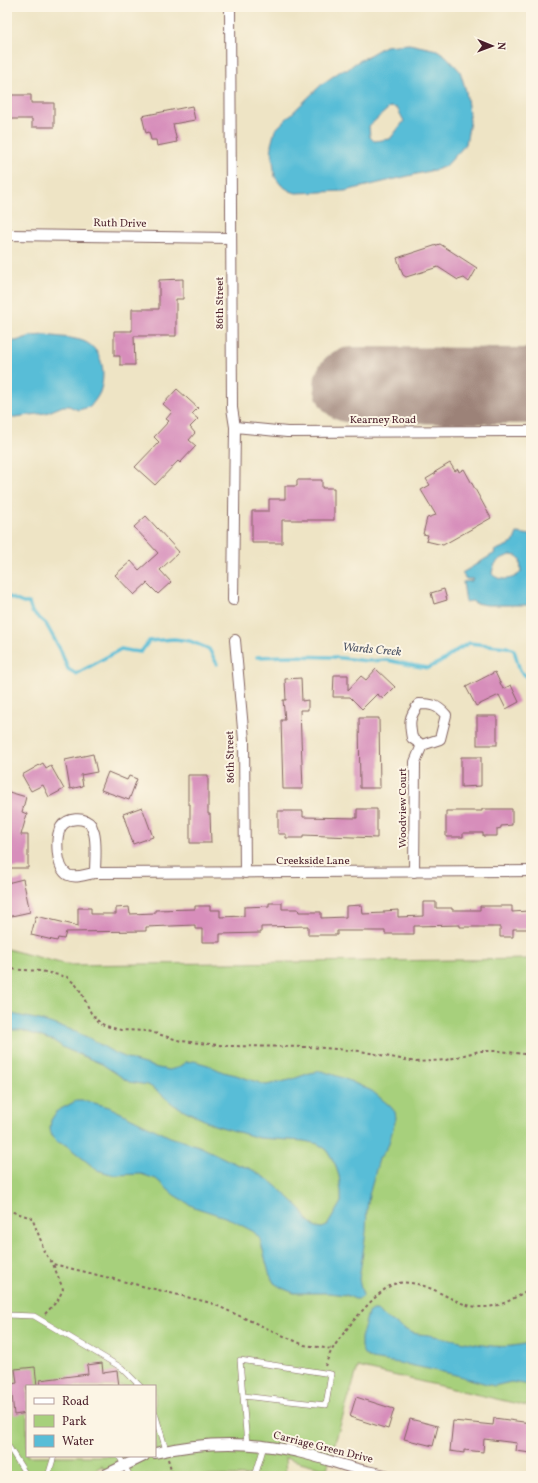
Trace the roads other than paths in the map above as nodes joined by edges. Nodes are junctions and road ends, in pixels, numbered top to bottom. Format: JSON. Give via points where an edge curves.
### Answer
{"nodes":[{"id":1,"x":230,"y":7,"type":"edge"},
{"id":2,"x":10,"y":235,"type":"dead end"},
{"id":3,"x":231,"y":238,"type":"junction"},
{"id":4,"x":235,"y":427,"type":"junction"},
{"id":5,"x":531,"y":431,"type":"edge"},
{"id":6,"x":233,"y":600,"type":"dead end"},
{"id":7,"x":235,"y":640,"type":"dead end"},
{"id":8,"x":422,"y":745,"type":"dead end"},
{"id":9,"x":414,"y":872,"type":"junction"},
{"id":10,"x":531,"y":872,"type":"edge"},
{"id":11,"x":95,"y":873,"type":"junction"},
{"id":12,"x":245,"y":873,"type":"junction"},
{"id":13,"x":7,"y":1315,"type":"edge"},
{"id":14,"x":139,"y":1385,"type":"edge"},
{"id":15,"x":243,"y":1396,"type":"junction"},
{"id":16,"x":156,"y":1416,"type":"edge"},
{"id":17,"x":7,"y":1444,"type":"edge"},
{"id":18,"x":247,"y":1445,"type":"junction"},
{"id":19,"x":264,"y":1446,"type":"junction"},
{"id":20,"x":166,"y":1450,"type":"junction"},
{"id":21,"x":156,"y":1453,"type":"edge"},
{"id":22,"x":54,"y":1457,"type":"edge"},
{"id":23,"x":120,"y":1457,"type":"edge"},
{"id":24,"x":142,"y":1457,"type":"edge"},
{"id":25,"x":124,"y":1466,"type":"junction"},
{"id":26,"x":27,"y":1476,"type":"edge"},
{"id":27,"x":48,"y":1476,"type":"edge"},
{"id":28,"x":103,"y":1476,"type":"edge"},
{"id":29,"x":130,"y":1476,"type":"edge"},
{"id":30,"x":242,"y":1476,"type":"edge"},
{"id":31,"x":390,"y":1476,"type":"edge"}],
"edges":[{"from":1,"to":3,"type":"street","name":"86th Street"},
{"from":2,"to":3,"type":"street","name":"Ruth Drive"},
{"from":3,"to":4,"type":"street","name":"86th Street","via":[[232,408]]},
{"from":4,"to":5,"type":"street","name":"Kearney Road","via":[[287,432]]},
{"from":4,"to":6,"type":"street","name":"86th Street"},
{"from":7,"to":12,"type":"street","name":"86th Street","via":[[244,740]]},
{"from":8,"to":9,"type":"street","name":"Woodview Court","via":[[415,762]]},
{"from":9,"to":10,"type":"street","name":"Creekside Lane"},
{"from":9,"to":12,"type":"street","name":"Creekside Lane"},
{"from":11,"to":11,"type":"street","name":"Creekside Lane","via":[[94,835],[91,825],[85,820],[67,821],[59,834],[58,860],[61,868],[68,875],[77,877]]},
{"from":11,"to":12,"type":"street","name":"Creekside Lane"},
{"from":13,"to":14,"type":"lane","via":[[34,1316],[40,1319],[122,1368]]},
{"from":15,"to":15,"type":"lane","via":[[326,1405],[331,1374],[240,1360]]},
{"from":15,"to":18,"type":"lane"},
{"from":16,"to":20,"type":"lane"},
{"from":17,"to":26,"type":"lane"},
{"from":18,"to":19,"type":"street","name":"Carriage Green Drive"},
{"from":18,"to":20,"type":"street","name":"Carriage Green Drive","via":[[214,1444]]},
{"from":19,"to":30,"type":"lane","via":[[256,1473]]},
{"from":19,"to":31,"type":"street","name":"Carriage Green Drive"},
{"from":20,"to":21,"type":"street","name":"Carriage Green Drive"},
{"from":22,"to":27,"type":"lane"},
{"from":23,"to":25,"type":"lane"},
{"from":24,"to":25,"type":"street"},
{"from":25,"to":28,"type":"street"},
{"from":25,"to":29,"type":"lane"}]}
